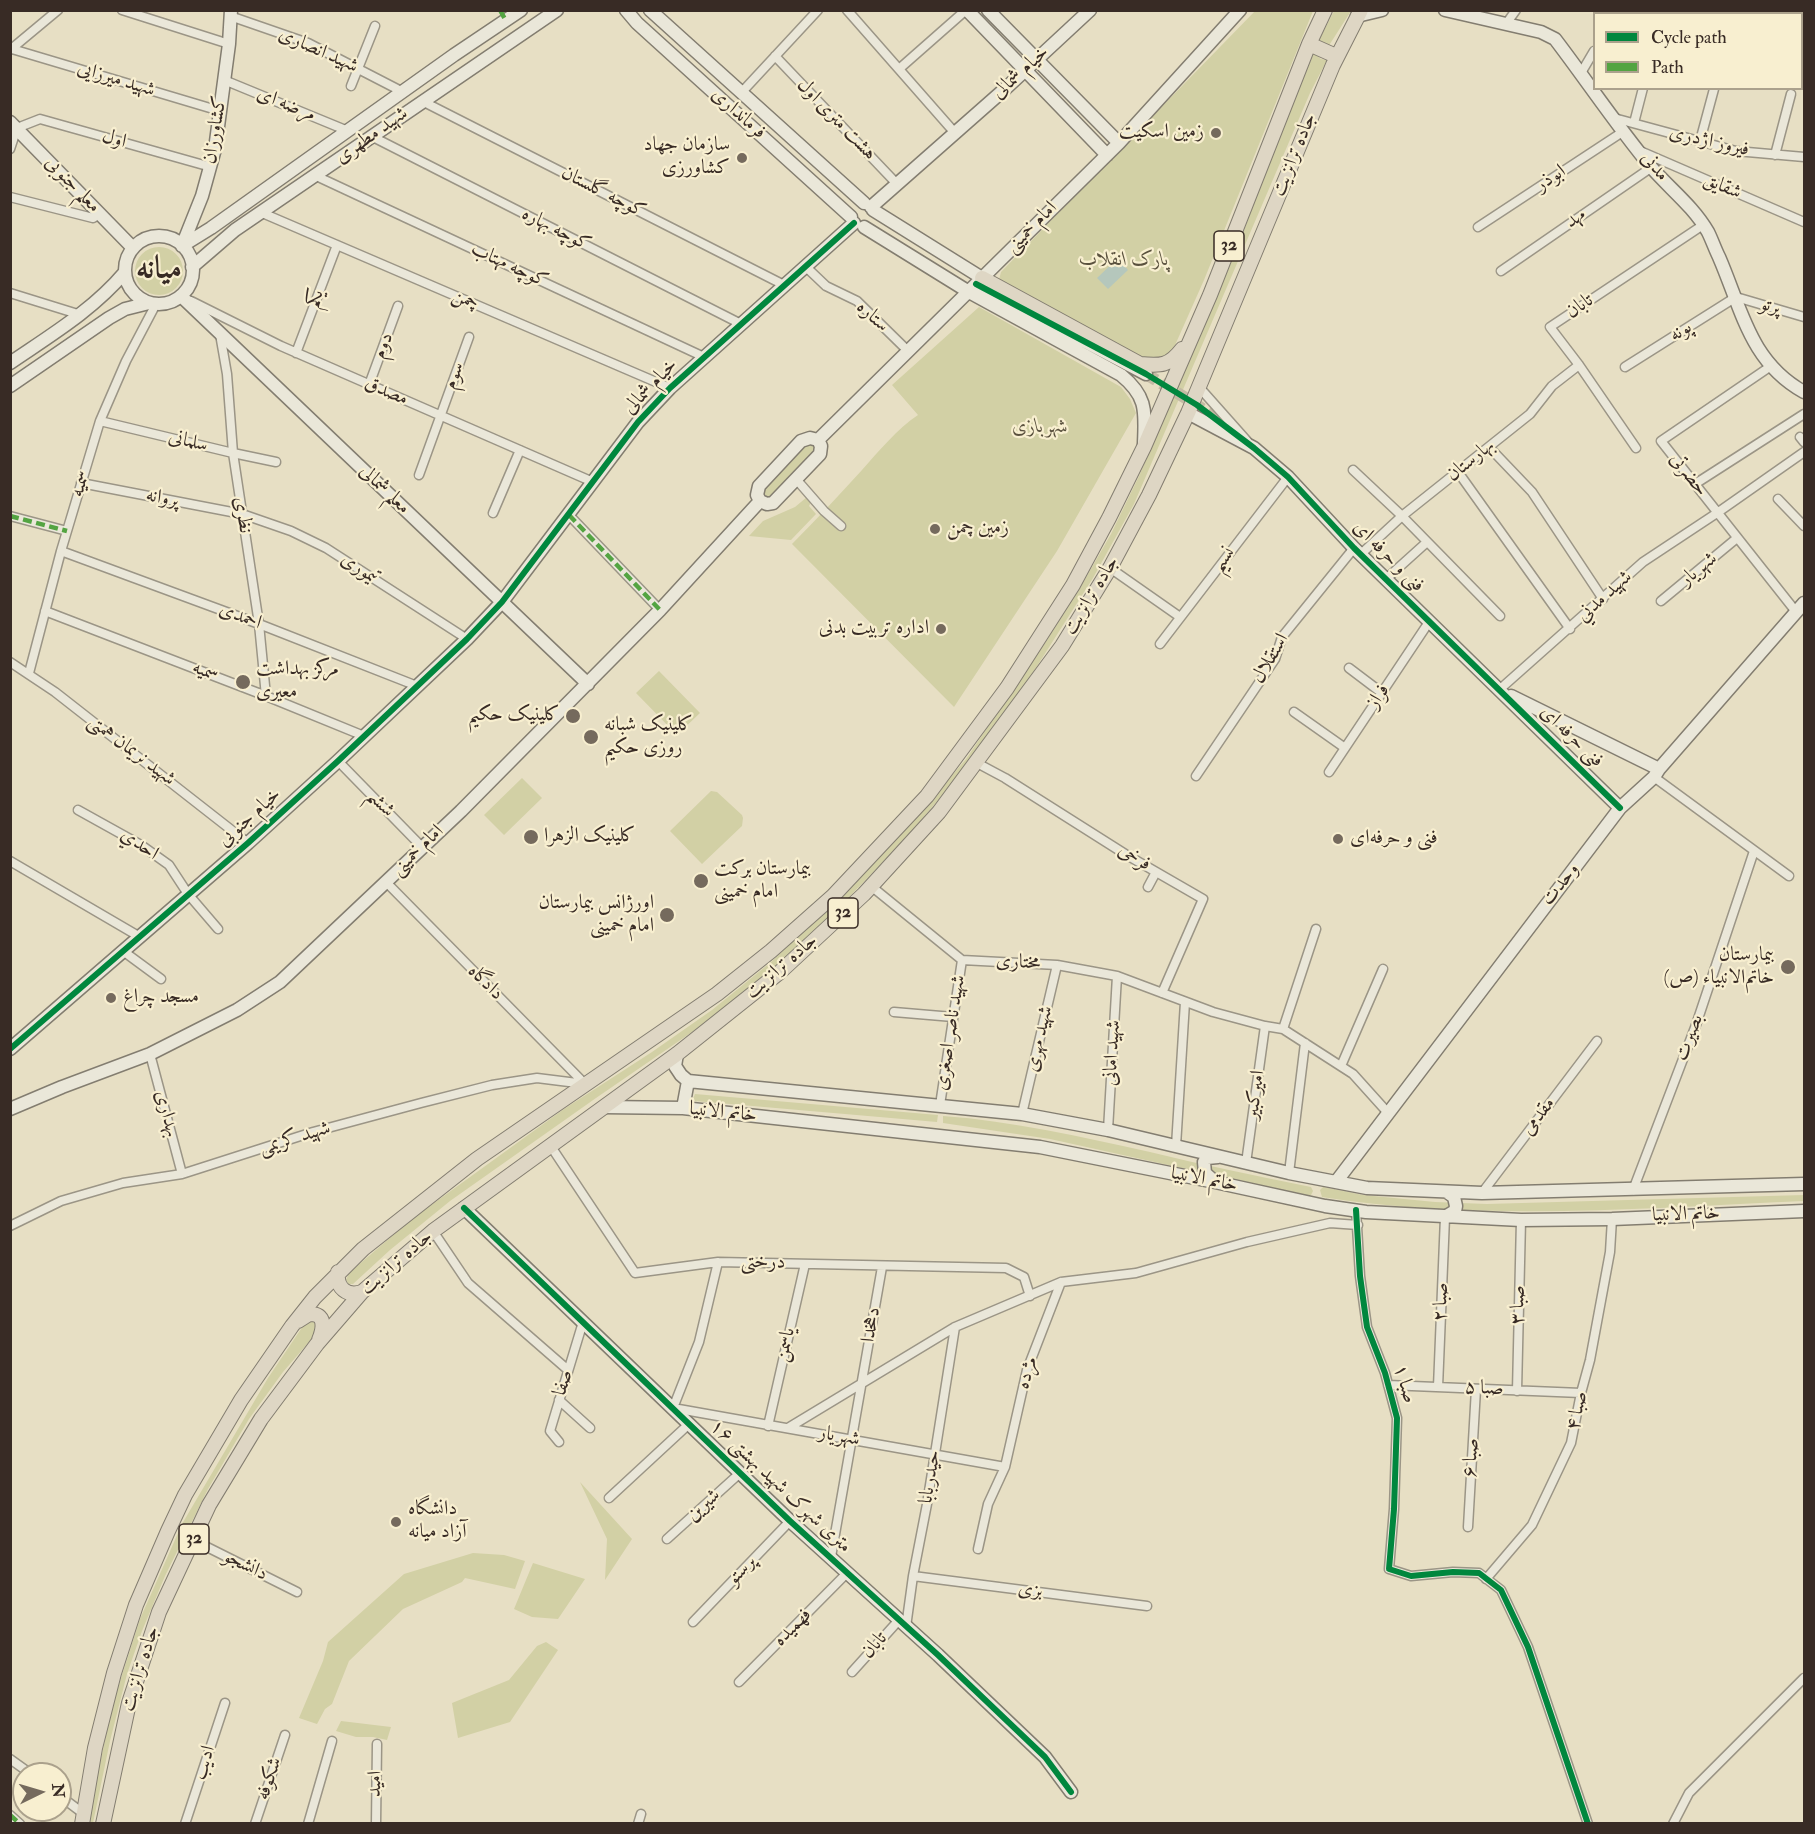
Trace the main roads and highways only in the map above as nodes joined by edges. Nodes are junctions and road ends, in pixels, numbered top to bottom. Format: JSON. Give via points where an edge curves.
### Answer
{"nodes":[{"id":1,"x":521,"y":10,"type":"edge"},
{"id":2,"x":557,"y":10,"type":"edge"},
{"id":3,"x":626,"y":10,"type":"edge"},
{"id":4,"x":650,"y":10,"type":"edge"},
{"id":5,"x":966,"y":10,"type":"edge"},
{"id":6,"x":988,"y":10,"type":"edge"},
{"id":7,"x":1090,"y":10,"type":"edge"},
{"id":8,"x":1240,"y":10,"type":"edge"},
{"id":9,"x":1325,"y":10,"type":"edge"},
{"id":10,"x":1382,"y":10,"type":"edge"},
{"id":11,"x":1445,"y":10,"type":"edge"},
{"id":12,"x":231,"y":13,"type":"edge"},
{"id":13,"x":1359,"y":13,"type":"edge"},
{"id":14,"x":503,"y":16,"type":"edge"},
{"id":15,"x":1309,"y":44,"type":"junction"},
{"id":16,"x":1336,"y":56,"type":"junction"},
{"id":17,"x":1036,"y":60,"type":"junction"},
{"id":18,"x":1024,"y":71,"type":"junction"},
{"id":19,"x":723,"y":76,"type":"junction"},
{"id":20,"x":711,"y":89,"type":"junction"},
{"id":21,"x":1593,"y":89,"type":"edge"},
{"id":22,"x":1593,"y":90,"type":"edge"},
{"id":23,"x":14,"y":125,"type":"edge"},
{"id":24,"x":1119,"y":143,"type":"junction"},
{"id":25,"x":1107,"y":155,"type":"junction"},
{"id":26,"x":815,"y":159,"type":"junction"},
{"id":27,"x":803,"y":173,"type":"junction"},
{"id":28,"x":870,"y":206,"type":"junction"},
{"id":29,"x":856,"y":222,"type":"junction"},
{"id":30,"x":182,"y":246,"type":"junction"},
{"id":31,"x":133,"y":248,"type":"junction"},
{"id":32,"x":192,"y":267,"type":"junction"},
{"id":33,"x":125,"y":272,"type":"junction"},
{"id":34,"x":976,"y":285,"type":"junction"},
{"id":35,"x":181,"y":296,"type":"junction"},
{"id":36,"x":152,"y":303,"type":"junction"},
{"id":37,"x":1191,"y":338,"type":"junction"},
{"id":38,"x":10,"y":363,"type":"edge"},
{"id":39,"x":1146,"y":374,"type":"tunnel mouth"},
{"id":40,"x":10,"y":386,"type":"edge"},
{"id":41,"x":1804,"y":392,"type":"edge"},
{"id":42,"x":1188,"y":413,"type":"junction"},
{"id":43,"x":818,"y":440,"type":"junction"},
{"id":44,"x":1144,"y":447,"type":"junction"},
{"id":45,"x":760,"y":501,"type":"junction"},
{"id":46,"x":502,"y":602,"type":"junction"},
{"id":47,"x":1804,"y":603,"type":"edge"},
{"id":48,"x":588,"y":684,"type":"junction"},
{"id":49,"x":1499,"y":690,"type":"junction"},
{"id":50,"x":1656,"y":773,"type":"junction"},
{"id":51,"x":1620,"y":808,"type":"junction"},
{"id":52,"x":13,"y":1043,"type":"edge"},
{"id":53,"x":677,"y":1054,"type":"junction"},
{"id":54,"x":688,"y":1081,"type":"junction"},
{"id":55,"x":604,"y":1107,"type":"junction"},
{"id":56,"x":683,"y":1108,"type":"junction"},
{"id":57,"x":10,"y":1109,"type":"edge"},
{"id":58,"x":1220,"y":1157,"type":"junction"},
{"id":59,"x":1215,"y":1182,"type":"junction"},
{"id":60,"x":1336,"y":1182,"type":"junction"},
{"id":61,"x":1804,"y":1184,"type":"edge"},
{"id":62,"x":1447,"y":1192,"type":"junction"},
{"id":63,"x":464,"y":1208,"type":"junction"},
{"id":64,"x":1804,"y":1210,"type":"edge"},
{"id":65,"x":1445,"y":1217,"type":"junction"},
{"id":66,"x":338,"y":1272,"type":"junction"},
{"id":67,"x":362,"y":1292,"type":"junction"},
{"id":68,"x":292,"y":1326,"type":"junction"},
{"id":69,"x":317,"y":1344,"type":"junction"},
{"id":70,"x":1071,"y":1792,"type":"dead end"},
{"id":71,"x":83,"y":1819,"type":"edge"},
{"id":72,"x":103,"y":1824,"type":"edge"}],
"edges":[{"from":1,"to":14,"type":"main road","name":"شهید مطهری"},
{"from":2,"to":32,"type":"main road","name":"شهید مطهری","via":[[260,212]]},
{"from":3,"to":20,"type":"main road","name":"فرمانداری"},
{"from":4,"to":19,"type":"main road","name":"فرمانداری"},
{"from":5,"to":18,"type":"main road"},
{"from":6,"to":17,"type":"main road"},
{"from":7,"to":17,"type":"main road","name":"خیام شمالی"},
{"from":8,"to":24,"type":"main road","name":"امام خمینی"},
{"from":9,"to":15,"type":"main road","name":"جاده ترانزیت","number":"32"},
{"from":10,"to":13,"type":"main road"},
{"from":11,"to":21,"type":"main road","name":"مدنی","via":[[1541,32],[1555,39]]},
{"from":12,"to":30,"type":"main road","name":"کشاورزان","via":[[211,167]]},
{"from":13,"to":16,"type":"main road","name":"جاده ترانزیت","number":"32"},
{"from":14,"to":30,"type":"main road","name":"شهید مطهری","via":[[403,92]]},
{"from":15,"to":16,"type":"main road"},
{"from":15,"to":37,"type":"main road","name":"جاده ترانزیت","number":"32"},
{"from":16,"to":42,"type":"main road","name":"جاده ترانزیت","number":"32"},
{"from":17,"to":18,"type":"main road","name":"خیام شمالی"},
{"from":17,"to":24,"type":"main road"},
{"from":18,"to":25,"type":"main road"},
{"from":18,"to":28,"type":"main road","name":"خیام شمالی"},
{"from":19,"to":20,"type":"main road"},
{"from":19,"to":26,"type":"main road","name":"فرمانداری"},
{"from":20,"to":27,"type":"main road","name":"فرمانداری"},
{"from":22,"to":41,"type":"main road","name":"مدنی","via":[[1614,118],[1629,127],[1652,168],[1688,204],[1708,232],[1757,347],[1788,383]]},
{"from":23,"to":31,"type":"main road","name":"معلم جنوبی"},
{"from":24,"to":25,"type":"main road","name":"امام خمینی"},
{"from":25,"to":34,"type":"main road","name":"امام خمینی"},
{"from":26,"to":27,"type":"main road"},
{"from":26,"to":28,"type":"main road","name":"فرمانداری"},
{"from":27,"to":29,"type":"main road","name":"فرمانداری"},
{"from":28,"to":29,"type":"main road","via":[[854,207]]},
{"from":28,"to":29,"type":"main road","via":[[874,213],[868,226]]},
{"from":28,"to":34,"type":"main road","name":"فرمانداری"},
{"from":29,"to":34,"type":"main road","name":"فرمانداری"},
{"from":29,"to":46,"type":"main road","name":"خیام شمالی","via":[[670,388],[638,422]]},
{"from":30,"to":31,"type":"main road","via":[[163,236],[141,241]]},
{"from":30,"to":32,"type":"main road"},
{"from":31,"to":33,"type":"main road"},
{"from":32,"to":35,"type":"main road","via":[[190,283]]},
{"from":33,"to":36,"type":"main road","via":[[132,291]]},
{"from":33,"to":38,"type":"main road","via":[[81,315]]},
{"from":34,"to":37,"type":"main road","via":[[1140,364],[1173,360]]},
{"from":34,"to":39,"type":"main road"},
{"from":34,"to":43,"type":"main road","name":"امام خمینی"},
{"from":34,"to":44,"type":"main road","via":[[1131,384],[1145,413]]},
{"from":35,"to":36,"type":"main road"},
{"from":35,"to":46,"type":"main road","name":"معلم شمالی"},
{"from":36,"to":40,"type":"main road","via":[[125,309],[109,318]]},
{"from":37,"to":44,"type":"main road","name":"جاده ترانزیت","number":"32"},
{"from":42,"to":49,"type":"main road","name":"فنی و حرفه ای","via":[[1254,448],[1288,477]]},
{"from":42,"to":53,"type":"main road","name":"جاده ترانزیت","number":"32","via":[[1149,495],[1062,646],[939,812],[871,886],[780,972]]},
{"from":43,"to":45,"type":"main road","via":[[801,441],[759,486]]},
{"from":43,"to":45,"type":"main road","via":[[820,454],[796,480],[773,503]]},
{"from":44,"to":66,"type":"main road","name":"جاده ترانزیت","number":"32","via":[[1073,585],[1007,688],[927,796],[833,896],[717,994],[477,1159]]},
{"from":45,"to":48,"type":"main road","name":"امام خمینی"},
{"from":46,"to":48,"type":"main road","name":"معلم شمالی"},
{"from":46,"to":52,"type":"main road","name":"خیام جنوبی","via":[[338,762]]},
{"from":47,"to":50,"type":"main road","name":"وحدت"},
{"from":48,"to":57,"type":"main road","name":"امام خمینی","via":[[280,982],[237,1010],[150,1054]]},
{"from":49,"to":50,"type":"main road","name":"فنی حرفه ای"},
{"from":49,"to":51,"type":"main road","name":"فنی حرفه ای"},
{"from":50,"to":51,"type":"main road","name":"وحدت"},
{"from":51,"to":60,"type":"main road","name":"وحدت"},
{"from":53,"to":54,"type":"main road","name":"خاتم الانبیا","via":[[675,1066]]},
{"from":53,"to":55,"type":"main road","name":"جاده ترانزیت","number":"32"},
{"from":54,"to":56,"type":"main road"},
{"from":54,"to":58,"type":"main road","name":"خاتم الانبیا","via":[[1022,1114]]},
{"from":55,"to":56,"type":"main road","name":"خاتم الانبیا"},
{"from":55,"to":63,"type":"main road","name":"جاده ترانزیت","number":"32"},
{"from":56,"to":59,"type":"main road","name":"خاتم الانبیا","via":[[1040,1147]]},
{"from":58,"to":59,"type":"main road","via":[[1204,1162],[1205,1173]]},
{"from":58,"to":60,"type":"main road","name":"خاتم الانبیا"},
{"from":59,"to":65,"type":"main road","name":"خاتم الانبیا","via":[[1325,1206]]},
{"from":60,"to":62,"type":"main road","name":"خاتم الانبیا","via":[[1367,1188]]},
{"from":61,"to":62,"type":"main road","name":"خاتم الانبیا"},
{"from":62,"to":65,"type":"main road","via":[[1454,1197],[1456,1206]]},
{"from":63,"to":67,"type":"main road","name":"جاده ترانزیت","number":"32"},
{"from":63,"to":70,"type":"main road","name":"۱۶ متری شهرک شهيد بهشتی","via":[[790,1521],[1046,1757]]},
{"from":64,"to":65,"type":"main road","name":"خاتم الانبیا","via":[[1612,1219]]},
{"from":66,"to":67,"type":"main road","via":[[344,1290],[351,1294]]},
{"from":66,"to":68,"type":"main road","name":"جاده ترانزیت","number":"32"},
{"from":67,"to":69,"type":"main road","name":"جاده ترانزیت","number":"32"},
{"from":68,"to":69,"type":"main road","via":[[309,1314],[318,1315],[323,1325]]},
{"from":68,"to":71,"type":"main road","name":"جاده ترانزیت","number":"32","via":[[241,1400],[185,1495],[136,1605],[95,1748]]},
{"from":69,"to":72,"type":"main road","name":"جاده ترانزیت","number":"32","via":[[261,1419],[209,1505],[159,1612],[129,1703]]}]}
